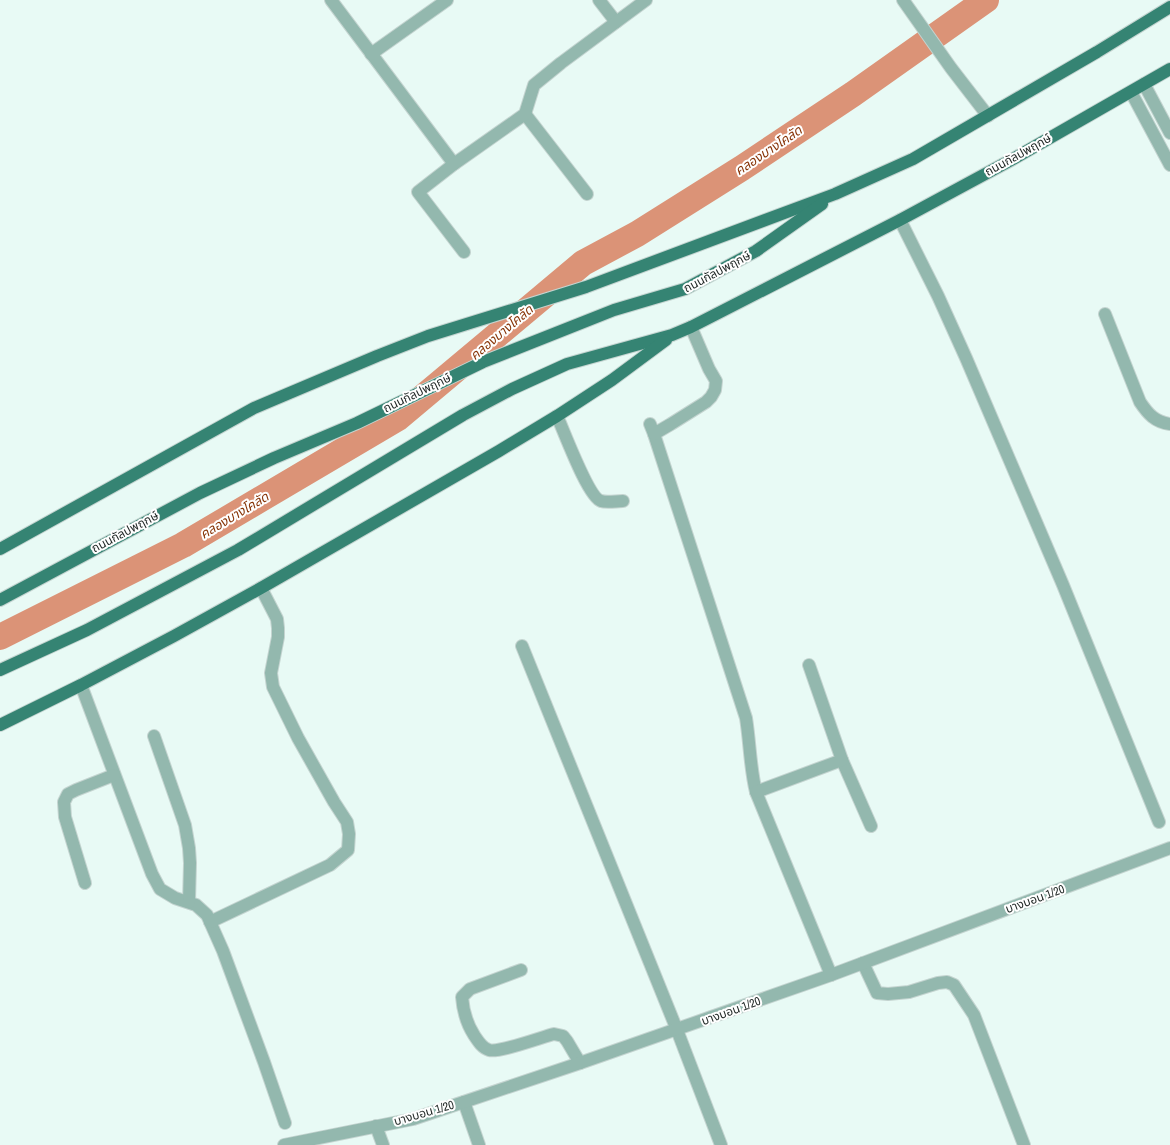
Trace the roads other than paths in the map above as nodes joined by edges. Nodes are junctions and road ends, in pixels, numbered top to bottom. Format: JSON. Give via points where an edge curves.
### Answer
{"nodes":[{"id":1,"x":331,"y":0,"type":"edge"},
{"id":2,"x":446,"y":0,"type":"edge"},
{"id":3,"x":599,"y":0,"type":"edge"},
{"id":4,"x":646,"y":0,"type":"edge"},
{"id":5,"x":905,"y":2,"type":"edge"},
{"id":6,"x":1170,"y":7,"type":"edge"},
{"id":7,"x":616,"y":22,"type":"junction"},
{"id":8,"x":371,"y":54,"type":"junction"},
{"id":9,"x":1170,"y":69,"type":"edge"},
{"id":10,"x":1144,"y":84,"type":"junction"},
{"id":11,"x":1131,"y":92,"type":"junction"},
{"id":12,"x":525,"y":114,"type":"junction"},
{"id":13,"x":988,"y":116,"type":"junction"},
{"id":14,"x":1170,"y":133,"type":"edge"},
{"id":15,"x":454,"y":164,"type":"junction"},
{"id":16,"x":1170,"y":165,"type":"edge"},
{"id":17,"x":587,"y":194,"type":"dead end"},
{"id":18,"x":835,"y":194,"type":"junction"},
{"id":19,"x":900,"y":220,"type":"junction"},
{"id":20,"x":464,"y":252,"type":"dead end"},
{"id":21,"x":1105,"y":314,"type":"dead end"},
{"id":22,"x":691,"y":327,"type":"junction"},
{"id":23,"x":672,"y":335,"type":"junction"},
{"id":24,"x":558,"y":416,"type":"junction"},
{"id":25,"x":1170,"y":424,"type":"edge"},
{"id":26,"x":623,"y":501,"type":"dead end"},
{"id":27,"x":0,"y":549,"type":"edge"},
{"id":28,"x":261,"y":588,"type":"junction"},
{"id":29,"x":0,"y":600,"type":"edge"},
{"id":30,"x":522,"y":646,"type":"dead end"},
{"id":31,"x":809,"y":665,"type":"dead end"},
{"id":32,"x":0,"y":670,"type":"edge"},
{"id":33,"x":81,"y":685,"type":"junction"},
{"id":34,"x":0,"y":725,"type":"edge"},
{"id":35,"x":154,"y":736,"type":"dead end"},
{"id":36,"x":842,"y":760,"type":"junction"},
{"id":37,"x":114,"y":774,"type":"junction"},
{"id":38,"x":756,"y":792,"type":"junction"},
{"id":39,"x":1159,"y":822,"type":"dead end"},
{"id":40,"x":871,"y":826,"type":"dead end"},
{"id":41,"x":1170,"y":848,"type":"edge"},
{"id":42,"x":85,"y":884,"type":"dead end"},
{"id":43,"x":189,"y":902,"type":"junction"},
{"id":44,"x":210,"y":922,"type":"junction"},
{"id":45,"x":863,"y":963,"type":"junction"},
{"id":46,"x":521,"y":970,"type":"dead end"},
{"id":47,"x":831,"y":975,"type":"junction"},
{"id":48,"x":677,"y":1030,"type":"junction"},
{"id":49,"x":580,"y":1063,"type":"junction"},
{"id":50,"x":464,"y":1102,"type":"junction"},
{"id":51,"x":286,"y":1123,"type":"dead end"},
{"id":52,"x":376,"y":1126,"type":"junction"},
{"id":53,"x":284,"y":1145,"type":"edge"},
{"id":54,"x":383,"y":1145,"type":"edge"},
{"id":55,"x":479,"y":1145,"type":"edge"},
{"id":56,"x":721,"y":1145,"type":"edge"},
{"id":57,"x":1024,"y":1145,"type":"edge"}],
"edges":[{"from":1,"to":8,"type":"street"},
{"from":2,"to":8,"type":"street"},
{"from":3,"to":7,"type":"street"},
{"from":4,"to":7,"type":"street"},
{"from":5,"to":13,"type":"street"},
{"from":6,"to":13,"type":"main road","name":"ถนนกัลปพฤกษ์"},
{"from":7,"to":12,"type":"street","via":[[534,85]]},
{"from":8,"to":15,"type":"street"},
{"from":9,"to":10,"type":"main road","name":"ถนนกัลปพฤกษ์"},
{"from":10,"to":11,"type":"main road","name":"ถนนกัลปพฤกษ์"},
{"from":10,"to":14,"type":"street"},
{"from":11,"to":16,"type":"street"},
{"from":11,"to":19,"type":"main road","name":"ถนนกัลปพฤกษ์"},
{"from":12,"to":15,"type":"street"},
{"from":12,"to":17,"type":"street"},
{"from":13,"to":18,"type":"main road","name":"ถนนกัลปพฤกษ์","via":[[913,159]]},
{"from":15,"to":20,"type":"street","via":[[418,192]]},
{"from":18,"to":27,"type":"main road","name":"ถนนกัลปพฤกษ์","via":[[586,287],[428,336],[254,408]]},
{"from":18,"to":29,"type":"main road","name":"ถนนกัลปพฤกษ์","via":[[756,251],[685,289],[614,310],[483,362],[357,423],[200,493]]},
{"from":19,"to":22,"type":"main road","name":"ถนนกัลปพฤกษ์"},
{"from":19,"to":39,"type":"street","via":[[966,358],[1063,585]]},
{"from":21,"to":25,"type":"street","via":[[1140,402],[1153,419]]},
{"from":22,"to":23,"type":"main road","name":"ถนนกัลปพฤกษ์"},
{"from":22,"to":38,"type":"street","via":[[716,381],[715,390],[706,402],[671,424],[652,429],[746,718]]},
{"from":23,"to":24,"type":"main road","name":"ถนนกัลปพฤกษ์"},
{"from":23,"to":32,"type":"main road","name":"ถนนกัลปพฤกษ์","via":[[567,364],[512,389],[463,414],[238,550],[87,630]]},
{"from":24,"to":26,"type":"street","via":[[594,496],[600,501]]},
{"from":24,"to":28,"type":"main road","name":"ถนนกัลปพฤกษ์"},
{"from":28,"to":33,"type":"main road","name":"ถนนกัลปพฤกษ์"},
{"from":28,"to":44,"type":"street","via":[[277,619],[278,637],[271,673],[273,688],[298,738],[347,822],[348,850],[330,865]]},
{"from":30,"to":48,"type":"street"},
{"from":31,"to":36,"type":"street"},
{"from":33,"to":34,"type":"main road","name":"ถนนกัลปพฤกษ์"},
{"from":33,"to":37,"type":"street"},
{"from":35,"to":43,"type":"street","via":[[185,825],[190,863]]},
{"from":36,"to":38,"type":"street"},
{"from":36,"to":40,"type":"street"},
{"from":37,"to":42,"type":"street","via":[[68,794],[64,802],[65,817]]},
{"from":37,"to":43,"type":"street","via":[[160,889],[175,898]]},
{"from":38,"to":47,"type":"street"},
{"from":41,"to":45,"type":"street","name":"บางบอน 1/20"},
{"from":43,"to":44,"type":"street","via":[[207,915]]},
{"from":44,"to":51,"type":"street"},
{"from":45,"to":47,"type":"street","name":"บางบอน 1/20"},
{"from":45,"to":57,"type":"street","via":[[877,993],[909,992],[947,982],[954,986],[974,1015]]},
{"from":46,"to":49,"type":"street","via":[[470,989],[462,997],[471,1030],[482,1047],[490,1050],[500,1050],[554,1034],[563,1036]]},
{"from":47,"to":48,"type":"street","name":"บางบอน 1/20"},
{"from":48,"to":49,"type":"street","name":"บางบอน 1/20"},
{"from":48,"to":56,"type":"street"},
{"from":49,"to":50,"type":"street","name":"บางบอน 1/20"},
{"from":50,"to":52,"type":"street","name":"บางบอน 1/20","via":[[412,1119]]},
{"from":50,"to":55,"type":"street"},
{"from":52,"to":53,"type":"street","name":"บางบอน 1/20"},
{"from":52,"to":54,"type":"street"}]}
